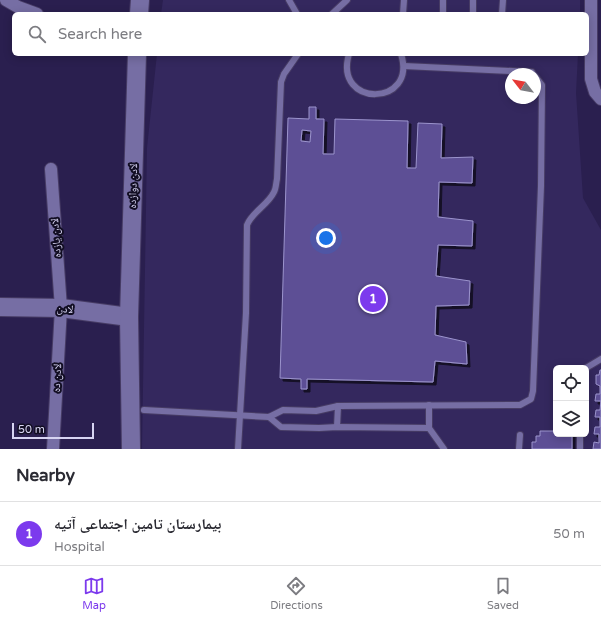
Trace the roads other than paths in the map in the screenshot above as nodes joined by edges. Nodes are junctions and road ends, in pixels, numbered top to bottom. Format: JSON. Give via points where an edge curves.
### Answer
{"nodes":[{"id":1,"x":6,"y":0,"type":"edge"},
{"id":2,"x":140,"y":0,"type":"edge"},
{"id":3,"x":289,"y":0,"type":"edge"},
{"id":4,"x":347,"y":0,"type":"edge"},
{"id":5,"x":404,"y":0,"type":"edge"},
{"id":6,"x":443,"y":0,"type":"edge"},
{"id":7,"x":473,"y":0,"type":"edge"},
{"id":8,"x":503,"y":0,"type":"edge"},
{"id":9,"x":591,"y":0,"type":"edge"},
{"id":10,"x":32,"y":12,"type":"edge"},
{"id":11,"x":139,"y":12,"type":"edge"},
{"id":12,"x":296,"y":12,"type":"edge"},
{"id":13,"x":334,"y":12,"type":"edge"},
{"id":14,"x":403,"y":12,"type":"edge"},
{"id":15,"x":443,"y":12,"type":"edge"},
{"id":16,"x":473,"y":12,"type":"edge"},
{"id":17,"x":502,"y":12,"type":"edge"},
{"id":18,"x":137,"y":56,"type":"edge"},
{"id":19,"x":297,"y":56,"type":"edge"},
{"id":20,"x":348,"y":56,"type":"edge"},
{"id":21,"x":402,"y":56,"type":"edge"},
{"id":22,"x":404,"y":66,"type":"junction"},
{"id":23,"x":505,"y":70,"type":"edge"},
{"id":24,"x":541,"y":85,"type":"edge"},
{"id":25,"x":601,"y":99,"type":"edge"},
{"id":26,"x":51,"y":169,"type":"dead end"},
{"id":27,"x":0,"y":307,"type":"edge"},
{"id":28,"x":60,"y":308,"type":"junction"},
{"id":29,"x":129,"y":317,"type":"junction"},
{"id":30,"x":601,"y":359,"type":"edge"},
{"id":31,"x":589,"y":366,"type":"edge"},
{"id":32,"x":428,"y":405,"type":"junction"},
{"id":33,"x":338,"y":406,"type":"junction"},
{"id":34,"x":144,"y":410,"type":"dead end"},
{"id":35,"x":240,"y":415,"type":"junction"},
{"id":36,"x":269,"y":417,"type":"junction"},
{"id":37,"x":337,"y":427,"type":"junction"},
{"id":38,"x":429,"y":428,"type":"junction"},
{"id":39,"x":520,"y":435,"type":"dead end"},
{"id":40,"x":580,"y":437,"type":"edge"},
{"id":41,"x":53,"y":449,"type":"edge"},
{"id":42,"x":131,"y":449,"type":"edge"},
{"id":43,"x":238,"y":449,"type":"edge"},
{"id":44,"x":444,"y":449,"type":"edge"},
{"id":45,"x":519,"y":449,"type":"edge"},
{"id":46,"x":580,"y":449,"type":"edge"}],
"edges":[{"from":1,"to":10,"type":"street"},
{"from":2,"to":11,"type":"street"},
{"from":3,"to":12,"type":"lane"},
{"from":4,"to":13,"type":"lane"},
{"from":5,"to":14,"type":"lane"},
{"from":6,"to":15,"type":"lane"},
{"from":7,"to":16,"type":"lane"},
{"from":8,"to":17,"type":"lane"},
{"from":9,"to":25,"type":"street","via":[[591,79]]},
{"from":18,"to":29,"type":"street","name":"لادن دوازده"},
{"from":19,"to":35,"type":"lane","via":[[281,82],[277,179],[274,192],[247,225],[246,313]]},
{"from":20,"to":22,"type":"lane","via":[[346,65],[353,85],[361,92],[371,95],[392,90],[399,83]]},
{"from":21,"to":22,"type":"lane"},
{"from":22,"to":23,"type":"lane"},
{"from":24,"to":32,"type":"lane","via":[[541,163],[531,399],[520,405]]},
{"from":26,"to":28,"type":"street","name":"لادن یازده"},
{"from":27,"to":28,"type":"street","name":"لادن"},
{"from":28,"to":29,"type":"street","name":"لادن"},
{"from":28,"to":41,"type":"street","name":"لادن ده"},
{"from":29,"to":42,"type":"street","name":"لادن دوازده"},
{"from":30,"to":31,"type":"lane"},
{"from":32,"to":33,"type":"lane"},
{"from":32,"to":38,"type":"lane"},
{"from":33,"to":36,"type":"lane","via":[[316,411],[283,410]]},
{"from":33,"to":37,"type":"lane"},
{"from":34,"to":35,"type":"lane"},
{"from":35,"to":36,"type":"lane"},
{"from":35,"to":43,"type":"lane"},
{"from":36,"to":37,"type":"lane","via":[[280,427]]},
{"from":37,"to":38,"type":"lane"},
{"from":38,"to":44,"type":"lane"},
{"from":39,"to":45,"type":"lane"},
{"from":40,"to":46,"type":"lane"}]}
